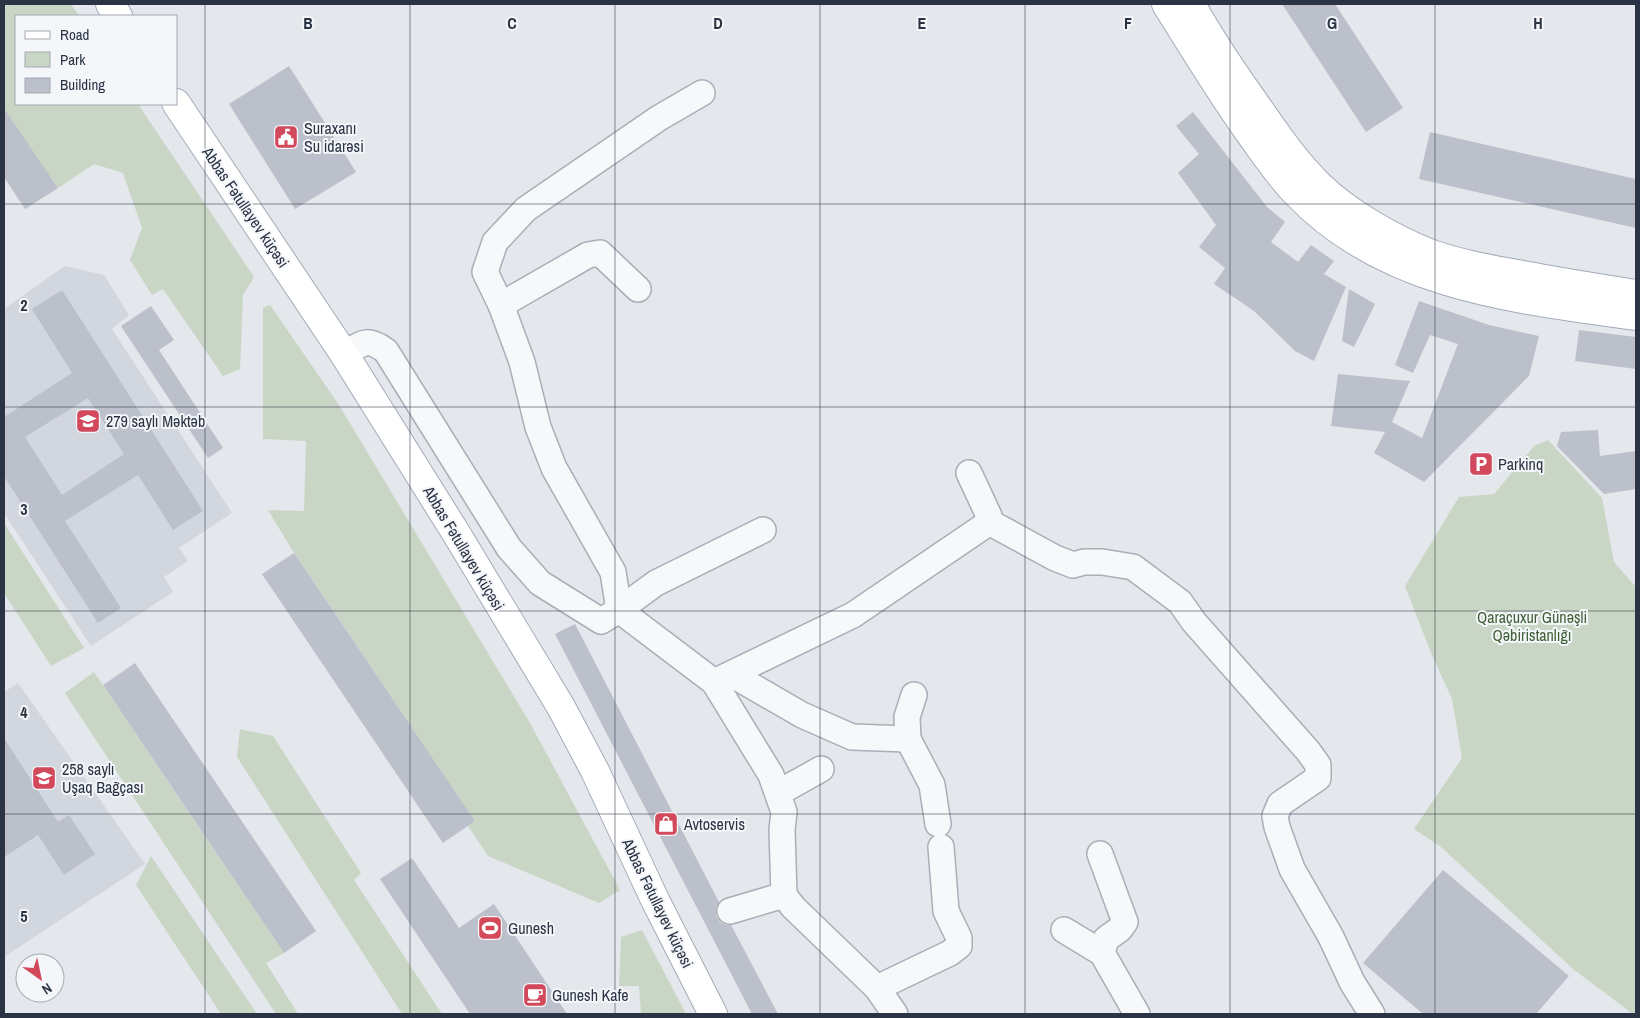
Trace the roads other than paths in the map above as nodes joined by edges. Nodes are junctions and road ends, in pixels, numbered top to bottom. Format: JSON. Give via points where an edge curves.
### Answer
{"nodes":[{"id":1,"x":110,"y":4,"type":"edge"},
{"id":2,"x":1166,"y":4,"type":"edge"},
{"id":3,"x":1191,"y":4,"type":"edge"},
{"id":4,"x":117,"y":15,"type":"edge"},
{"id":5,"x":702,"y":93,"type":"dead end"},
{"id":6,"x":177,"y":105,"type":"edge"},
{"id":7,"x":638,"y":289,"type":"dead end"},
{"id":8,"x":1536,"y":290,"type":"junction"},
{"id":9,"x":1636,"y":294,"type":"edge"},
{"id":10,"x":501,"y":304,"type":"junction"},
{"id":11,"x":1636,"y":316,"type":"edge"},
{"id":12,"x":344,"y":354,"type":"junction"},
{"id":13,"x":969,"y":473,"type":"dead end"},
{"id":14,"x":989,"y":522,"type":"junction"},
{"id":15,"x":763,"y":530,"type":"dead end"},
{"id":16,"x":619,"y":610,"type":"junction"},
{"id":17,"x":722,"y":678,"type":"junction"},
{"id":18,"x":914,"y":695,"type":"dead end"},
{"id":19,"x":908,"y":738,"type":"junction"},
{"id":20,"x":821,"y":769,"type":"dead end"},
{"id":21,"x":778,"y":794,"type":"junction"},
{"id":22,"x":1100,"y":854,"type":"dead end"},
{"id":23,"x":784,"y":895,"type":"junction"},
{"id":24,"x":730,"y":911,"type":"dead end"},
{"id":25,"x":1064,"y":930,"type":"dead end"},
{"id":26,"x":1102,"y":953,"type":"junction"},
{"id":27,"x":877,"y":988,"type":"junction"},
{"id":28,"x":713,"y":1014,"type":"edge"},
{"id":29,"x":895,"y":1014,"type":"edge"},
{"id":30,"x":1138,"y":1014,"type":"edge"},
{"id":31,"x":1372,"y":1014,"type":"edge"}],
"edges":[{"from":1,"to":4,"type":"main road"},
{"from":2,"to":8,"type":"main road","via":[[1213,81],[1275,170],[1331,225],[1390,260],[1449,283],[1484,292]]},
{"from":3,"to":8,"type":"main road","via":[[1218,50],[1282,142],[1331,196],[1372,224],[1428,252],[1496,271]]},
{"from":5,"to":10,"type":"street","via":[[659,118],[526,209],[495,242],[485,272]]},
{"from":6,"to":12,"type":"main road","name":"Abbas Fətullayev küçəsi"},
{"from":7,"to":10,"type":"street","via":[[600,253],[588,255]]},
{"from":8,"to":9,"type":"main road"},
{"from":8,"to":11,"type":"main road"},
{"from":10,"to":16,"type":"street","via":[[522,362],[538,427],[554,468],[613,572]]},
{"from":12,"to":16,"type":"street","via":[[364,343],[376,344],[386,351],[509,548],[540,583],[601,621]]},
{"from":12,"to":28,"type":"main road","name":"Abbas Fətullayev küçəsi","via":[[561,706]]},
{"from":13,"to":14,"type":"street"},
{"from":14,"to":17,"type":"street","via":[[853,615]]},
{"from":14,"to":31,"type":"street","via":[[1073,565],[1102,562],[1133,567],[1180,602],[1308,752],[1318,765],[1318,778],[1280,804],[1275,816],[1277,827],[1292,869]]},
{"from":15,"to":16,"type":"street","via":[[656,583]]},
{"from":16,"to":17,"type":"street"},
{"from":17,"to":19,"type":"street","via":[[852,737]]},
{"from":17,"to":21,"type":"street"},
{"from":18,"to":19,"type":"street","via":[[908,717]]},
{"from":19,"to":27,"type":"street","via":[[932,785],[946,911],[959,938],[959,946]]},
{"from":20,"to":21,"type":"street"},
{"from":21,"to":23,"type":"street","via":[[784,812]]},
{"from":22,"to":26,"type":"street","via":[[1125,922],[1106,939]]},
{"from":23,"to":24,"type":"street"},
{"from":23,"to":27,"type":"street"},
{"from":25,"to":26,"type":"street"},
{"from":26,"to":30,"type":"street"},
{"from":27,"to":29,"type":"street"}]}
